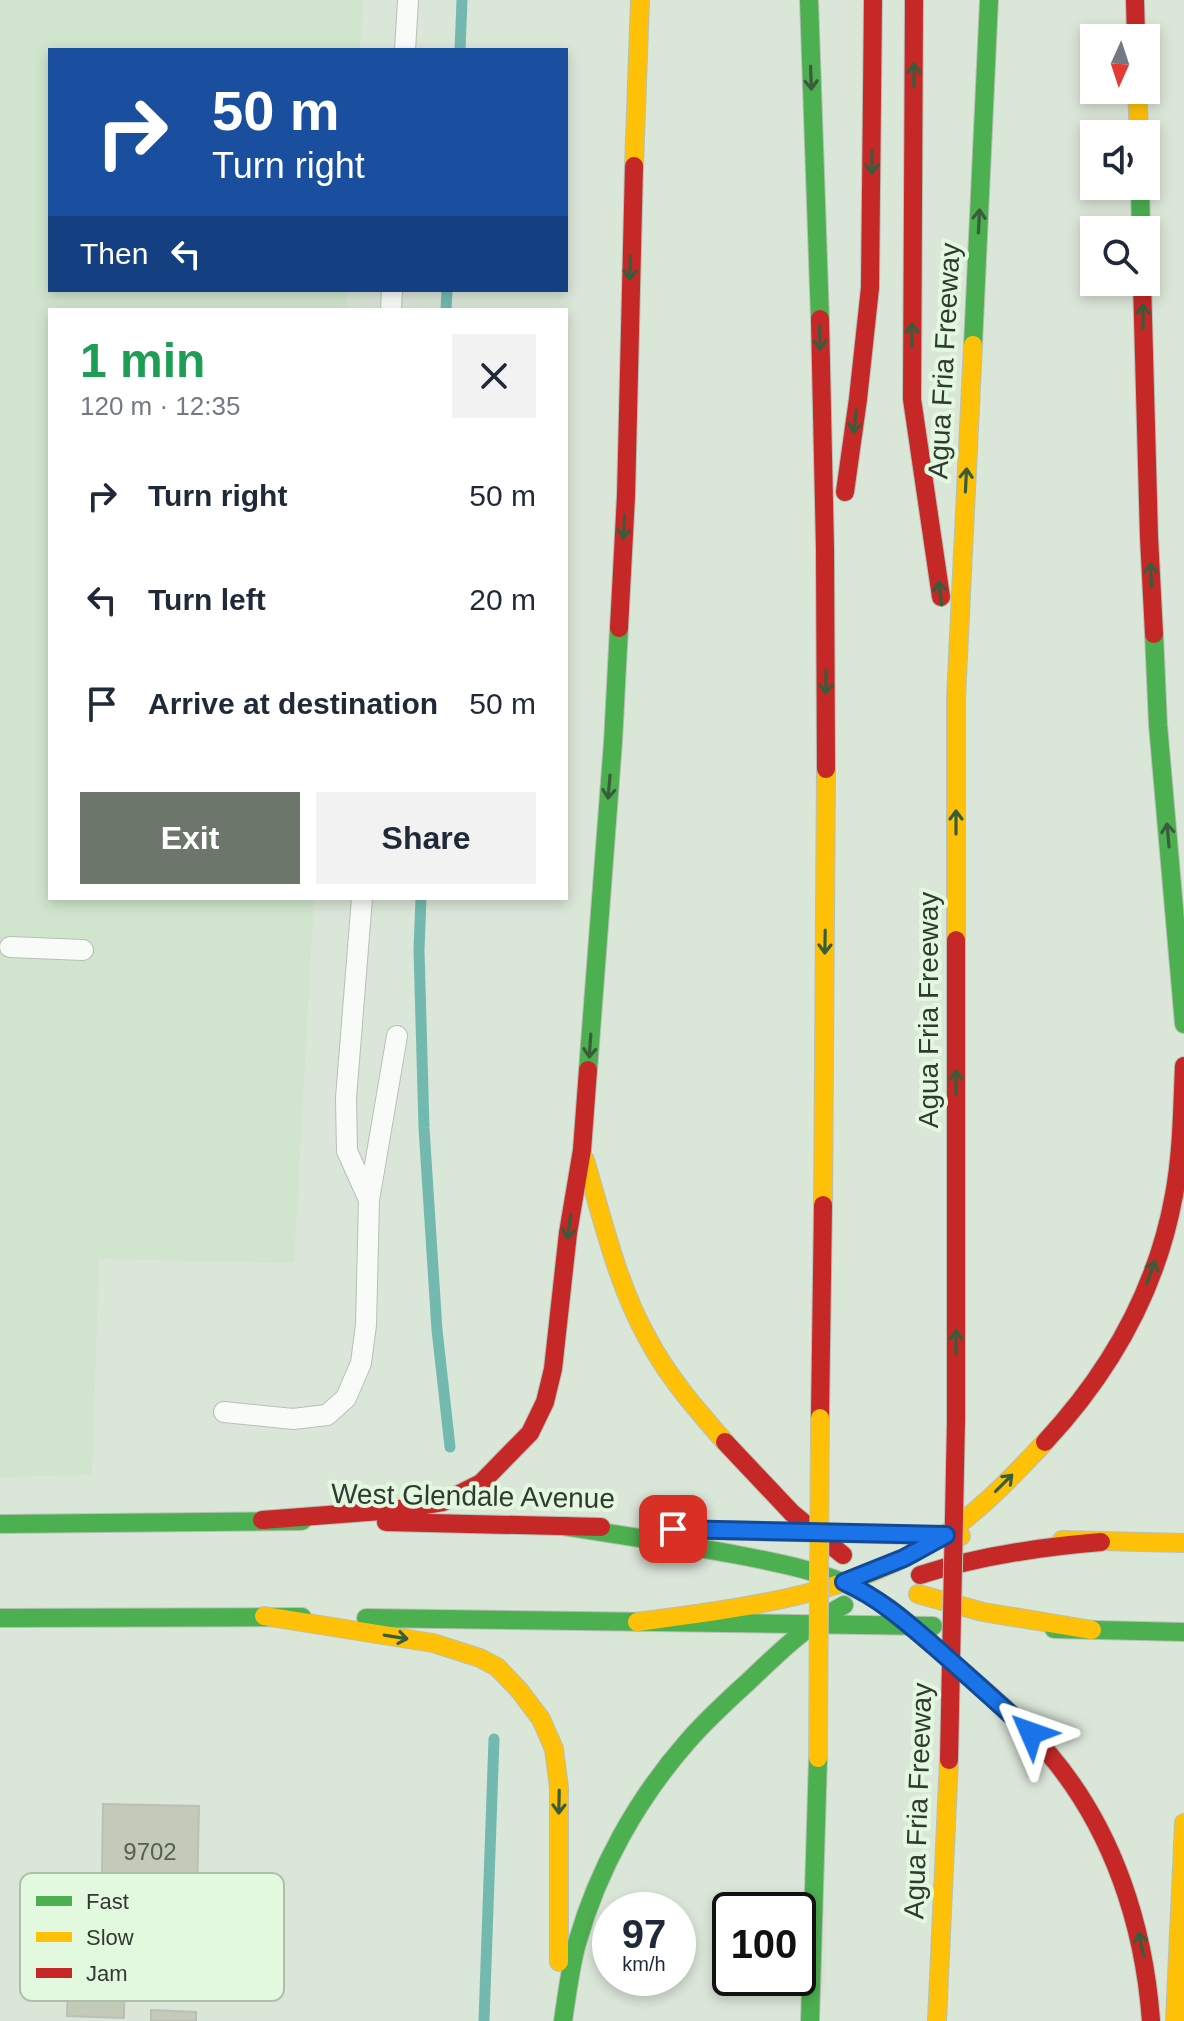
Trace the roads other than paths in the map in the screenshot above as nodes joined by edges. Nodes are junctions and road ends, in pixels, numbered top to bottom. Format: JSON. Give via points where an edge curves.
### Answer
{"nodes":[{"id":1,"x":408,"y":0,"type":"edge"},
{"id":2,"x":640,"y":0,"type":"edge"},
{"id":3,"x":809,"y":0,"type":"edge"},
{"id":4,"x":873,"y":0,"type":"edge"},
{"id":5,"x":914,"y":0,"type":"edge"},
{"id":6,"x":989,"y":0,"type":"edge"},
{"id":7,"x":1135,"y":0,"type":"edge"},
{"id":8,"x":1136,"y":24,"type":"edge"},
{"id":9,"x":405,"y":48,"type":"edge"},
{"id":10,"x":1142,"y":296,"type":"edge"},
{"id":11,"x":826,"y":627,"type":"junction"},
{"id":12,"x":956,"y":698,"type":"junction"},
{"id":13,"x":362,"y":900,"type":"edge"},
{"id":14,"x":10,"y":947,"type":"dead end"},
{"id":15,"x":83,"y":950,"type":"dead end"},
{"id":16,"x":1184,"y":1024,"type":"edge"},
{"id":17,"x":397,"y":1036,"type":"dead end"},
{"id":18,"x":1184,"y":1066,"type":"edge"},
{"id":19,"x":582,"y":1150,"type":"junction"},
{"id":20,"x":369,"y":1200,"type":"junction"},
{"id":21,"x":224,"y":1412,"type":"dead end"},
{"id":22,"x":262,"y":1520,"type":"junction"},
{"id":23,"x":0,"y":1524,"type":"edge"},
{"id":24,"x":563,"y":1526,"type":"junction"},
{"id":25,"x":814,"y":1532,"type":"junction"},
{"id":26,"x":946,"y":1535,"type":"junction"},
{"id":27,"x":972,"y":1536,"type":"dead end"},
{"id":28,"x":1000,"y":1537,"type":"dead end"},
{"id":29,"x":1101,"y":1542,"type":"junction"},
{"id":30,"x":1184,"y":1543,"type":"edge"},
{"id":31,"x":869,"y":1572,"type":"junction"},
{"id":32,"x":844,"y":1582,"type":"junction"},
{"id":33,"x":869,"y":1594,"type":"junction"},
{"id":34,"x":264,"y":1616,"type":"junction"},
{"id":35,"x":0,"y":1618,"type":"edge"},
{"id":36,"x":637,"y":1622,"type":"junction"},
{"id":37,"x":810,"y":1625,"type":"junction"},
{"id":38,"x":910,"y":1626,"type":"junction"},
{"id":39,"x":1092,"y":1630,"type":"junction"},
{"id":40,"x":1184,"y":1632,"type":"edge"},
{"id":41,"x":1184,"y":1823,"type":"edge"},
{"id":42,"x":562,"y":2021,"type":"edge"},
{"id":43,"x":810,"y":2021,"type":"edge"},
{"id":44,"x":937,"y":2021,"type":"edge"},
{"id":45,"x":1151,"y":2021,"type":"edge"},
{"id":46,"x":1175,"y":2021,"type":"edge"}],
"edges":[{"from":1,"to":9,"type":"lane"},
{"from":2,"to":19,"type":"main road","one_way":true,"via":[[621,615]]},
{"from":3,"to":11,"type":"main road","one_way":true},
{"from":4,"to":11,"type":"main road","one_way":true,"via":[[870,288]]},
{"from":12,"to":5,"type":"main road","one_way":true,"via":[[912,399]]},
{"from":12,"to":6,"type":"main road","name":"Agua Fria Freeway","one_way":true},
{"from":7,"to":8,"type":"main road"},
{"from":16,"to":10,"type":"main road","one_way":true,"via":[[1158,725]]},
{"from":11,"to":43,"type":"main road","one_way":true,"bridge":true,"via":[[818,1758]]},
{"from":44,"to":12,"type":"main road","name":"Agua Fria Freeway","one_way":true,"bridge":true,"via":[[956,1420]]},
{"from":13,"to":20,"type":"lane","via":[[345,1125],[347,1151]]},
{"from":14,"to":15,"type":"lane"},
{"from":17,"to":20,"type":"lane"},
{"from":26,"to":18,"type":"main road","one_way":true,"via":[[981,1507],[1064,1421],[1121,1339],[1172,1206]]},
{"from":19,"to":22,"type":"main road","one_way":true,"via":[[553,1369],[530,1433],[481,1483],[443,1502]]},
{"from":19,"to":25,"type":"main road","via":[[622,1283],[662,1362],[751,1473]]},
{"from":20,"to":21,"type":"lane","via":[[366,1325],[361,1363],[346,1398],[327,1415],[304,1418]]},
{"from":22,"to":23,"type":"main road","name":"West Glendale Avenue"},
{"from":22,"to":24,"type":"main road","name":"West Glendale Avenue"},
{"from":24,"to":25,"type":"main road","name":"West Glendale Avenue"},
{"from":24,"to":32,"type":"main road","via":[[707,1549]]},
{"from":25,"to":26,"type":"main road","name":"West Glendale Avenue"},
{"from":25,"to":31,"type":"main road"},
{"from":26,"to":27,"type":"main road","name":"West Glendale Avenue"},
{"from":26,"to":31,"type":"main road"},
{"from":28,"to":29,"type":"main road"},
{"from":29,"to":30,"type":"main road"},
{"from":29,"to":39,"type":"main road","via":[[992,1554],[949,1564],[907,1585],[936,1600],[983,1612]]},
{"from":31,"to":32,"type":"main road"},
{"from":31,"to":33,"type":"main road","via":[[892,1585]]},
{"from":32,"to":33,"type":"main road"},
{"from":32,"to":36,"type":"main road","via":[[745,1606]]},
{"from":33,"to":37,"type":"main road"},
{"from":33,"to":38,"type":"main road"},
{"from":34,"to":35,"type":"main road"},
{"from":34,"to":36,"type":"main road"},
{"from":34,"to":42,"type":"main road","one_way":true,"via":[[433,1643],[480,1658],[497,1667],[541,1719],[554,1749],[559,1788]]},
{"from":36,"to":37,"type":"main road"},
{"from":37,"to":38,"type":"main road"},
{"from":37,"to":42,"type":"main road","via":[[682,1748],[618,1839],[576,1944]]},
{"from":38,"to":39,"type":"main road"},
{"from":45,"to":38,"type":"main road","one_way":true,"via":[[1134,1914],[1092,1816],[1031,1733]]},
{"from":39,"to":40,"type":"main road"},
{"from":41,"to":46,"type":"main road"}]}
